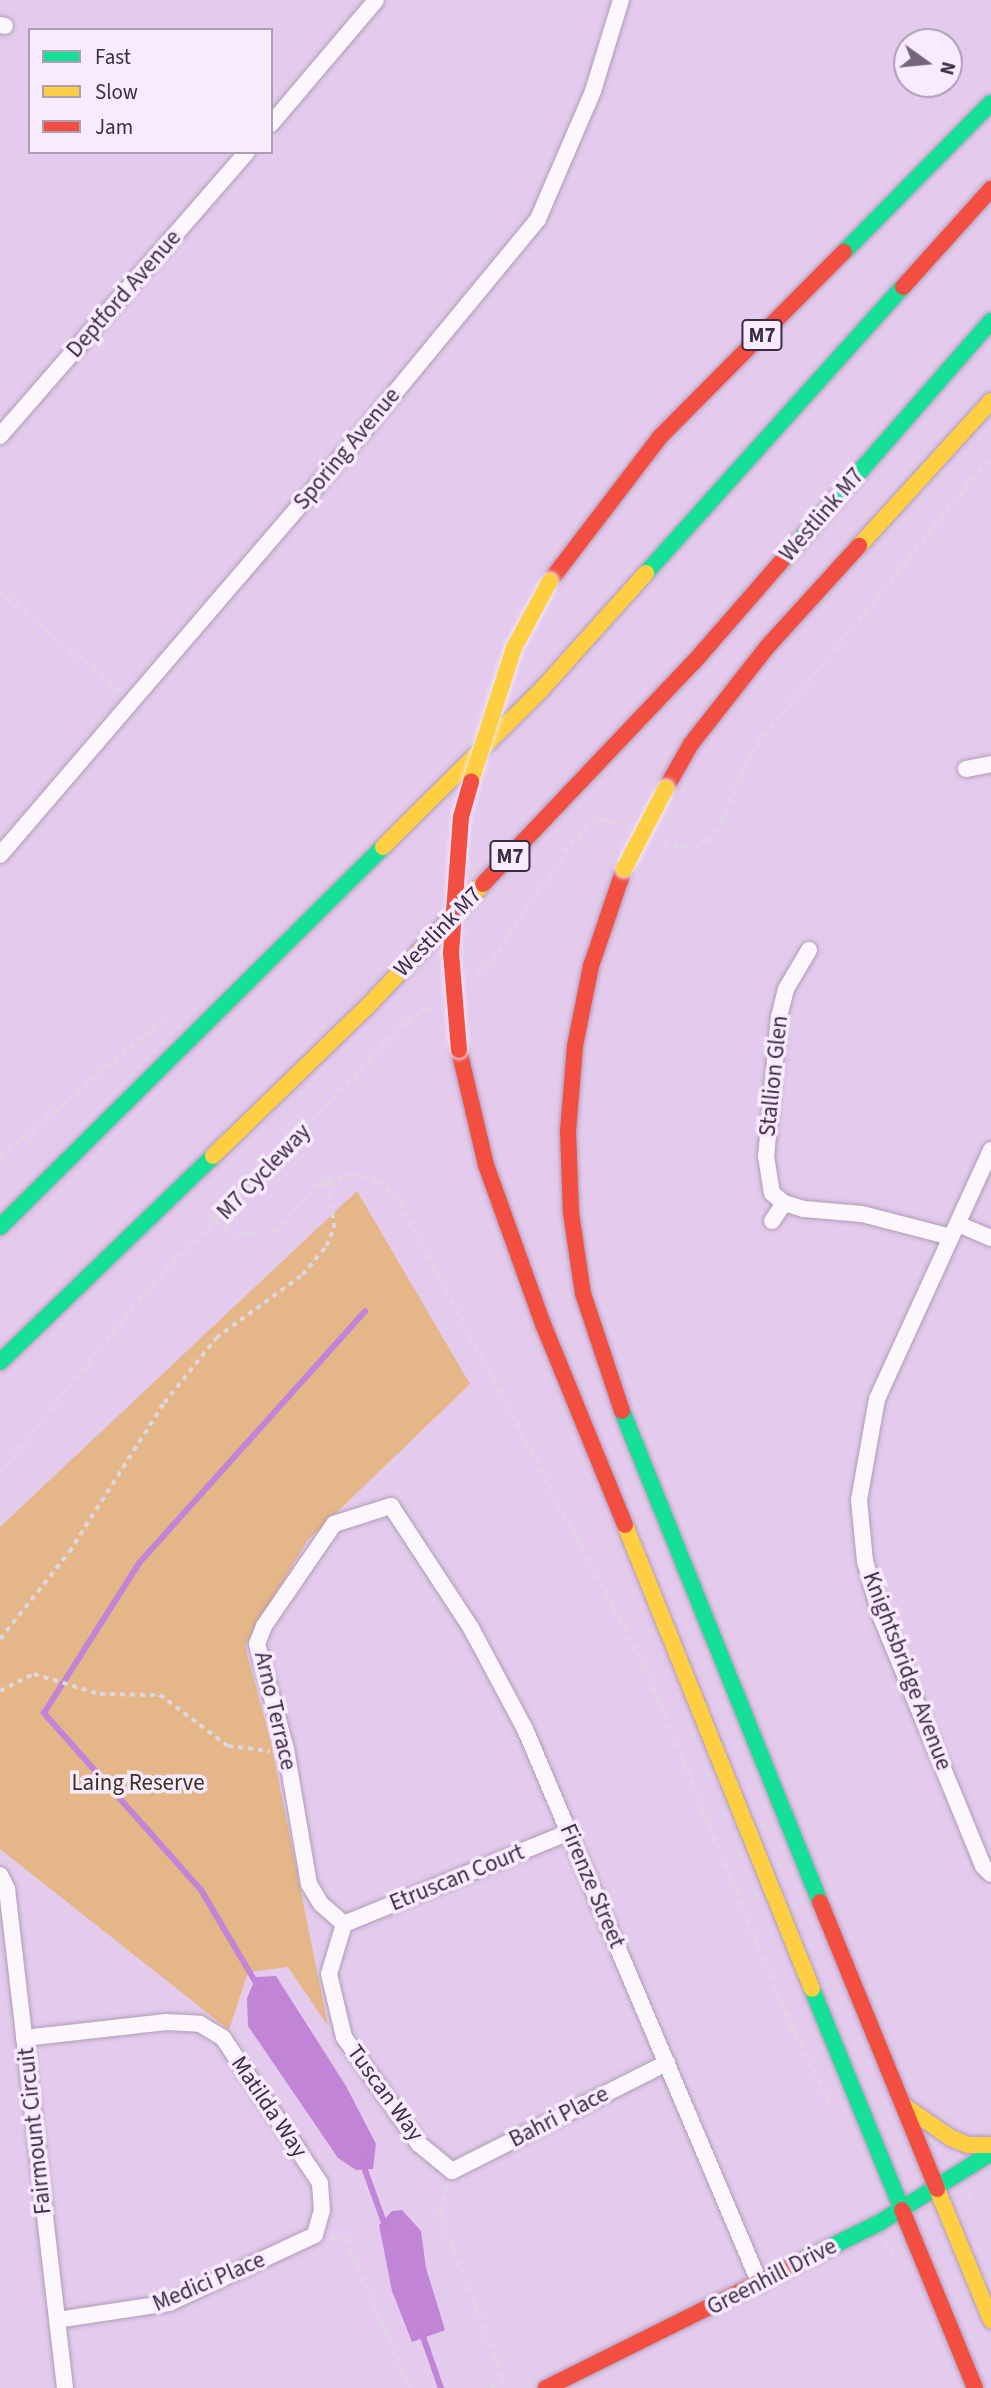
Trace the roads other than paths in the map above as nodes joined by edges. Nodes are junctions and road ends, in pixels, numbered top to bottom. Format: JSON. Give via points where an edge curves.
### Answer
{"nodes":[{"id":1,"x":376,"y":0,"type":"edge"},
{"id":2,"x":621,"y":0,"type":"edge"},
{"id":3,"x":991,"y":103,"type":"edge"},
{"id":4,"x":273,"y":122,"type":"edge"},
{"id":5,"x":245,"y":154,"type":"edge"},
{"id":6,"x":991,"y":189,"type":"edge"},
{"id":7,"x":991,"y":321,"type":"edge"},
{"id":8,"x":991,"y":401,"type":"edge"},
{"id":9,"x":0,"y":436,"type":"edge"},
{"id":10,"x":991,"y":764,"type":"edge"},
{"id":11,"x":966,"y":769,"type":"dead end"},
{"id":12,"x":0,"y":855,"type":"edge"},
{"id":13,"x":809,"y":950,"type":"dead end"},
{"id":14,"x":991,"y":1150,"type":"edge"},
{"id":15,"x":784,"y":1203,"type":"junction"},
{"id":16,"x":772,"y":1221,"type":"dead end"},
{"id":17,"x":0,"y":1227,"type":"edge"},
{"id":18,"x":954,"y":1231,"type":"junction"},
{"id":19,"x":991,"y":1238,"type":"edge"},
{"id":20,"x":0,"y":1362,"type":"edge"},
{"id":21,"x":391,"y":1506,"type":"joint"},
{"id":22,"x":569,"y":1832,"type":"junction"},
{"id":23,"x":991,"y":1874,"type":"edge"},
{"id":24,"x":0,"y":1875,"type":"edge"},
{"id":25,"x":344,"y":1924,"type":"junction"},
{"id":26,"x":24,"y":2038,"type":"junction"},
{"id":27,"x":667,"y":2063,"type":"junction"},
{"id":28,"x":903,"y":2105,"type":"junction"},
{"id":29,"x":991,"y":2145,"type":"edge"},
{"id":30,"x":991,"y":2153,"type":"edge"},
{"id":31,"x":452,"y":2171,"type":"joint"},
{"id":32,"x":937,"y":2189,"type":"junction"},
{"id":33,"x":902,"y":2210,"type":"junction"},
{"id":34,"x":315,"y":2235,"type":"joint"},
{"id":35,"x":760,"y":2284,"type":"junction"},
{"id":36,"x":57,"y":2320,"type":"junction"},
{"id":37,"x":991,"y":2320,"type":"edge"},
{"id":38,"x":65,"y":2388,"type":"edge"},
{"id":39,"x":545,"y":2388,"type":"edge"},
{"id":40,"x":975,"y":2388,"type":"edge"}],
"edges":[{"from":1,"to":4,"type":"street"},
{"from":2,"to":12,"type":"street","name":"Sporing Avenue","via":[[593,91],[538,219]]},
{"from":3,"to":33,"type":"main road","number":"M7","bridge":true,"via":[[660,437],[550,581],[514,648],[492,705],[461,817],[451,953],[459,1050],[486,1165],[543,1324]]},
{"from":5,"to":9,"type":"street","name":"Deptford Avenue"},
{"from":6,"to":17,"type":"main road","via":[[542,689]]},
{"from":7,"to":20,"type":"main road","name":"Westlink M7","number":"M7","via":[[694,662],[434,936]]},
{"from":8,"to":28,"type":"main road","bridge":true,"via":[[767,647],[691,744],[624,869],[591,966],[575,1046],[568,1131],[571,1213],[583,1294],[626,1424]]},
{"from":10,"to":11,"type":"street"},
{"from":13,"to":15,"type":"street","name":"Stallion Glen","via":[[786,989],[779,1017],[766,1156],[772,1193]]},
{"from":14,"to":18,"type":"street","name":"Knightsbridge Avenue"},
{"from":15,"to":16,"type":"street"},
{"from":15,"to":18,"type":"street"},
{"from":18,"to":19,"type":"street"},
{"from":18,"to":23,"type":"street","name":"Knightsbridge Avenue","via":[[877,1399],[859,1500],[865,1561],[881,1617],[983,1866]]},
{"from":21,"to":22,"type":"street","name":"Firenze Street","via":[[471,1628],[525,1729]]},
{"from":21,"to":25,"type":"street","name":"Arno Terrace","via":[[334,1524],[264,1626],[257,1644],[286,1749],[309,1884],[321,1904]]},
{"from":22,"to":25,"type":"street","name":"Etruscan Court"},
{"from":22,"to":27,"type":"street","name":"Firenze Street"},
{"from":24,"to":26,"type":"street","name":"Fairmount Circuit","via":[[7,1889]]},
{"from":25,"to":31,"type":"street","name":"Tuscan Way","via":[[328,1974],[344,2037],[419,2144]]},
{"from":26,"to":34,"type":"street","name":"Matilda Way","via":[[166,2022],[200,2024],[223,2038],[320,2183],[322,2210]]},
{"from":26,"to":36,"type":"street","name":"Fairmount Circuit"},
{"from":27,"to":31,"type":"street","name":"Bahri Place"},
{"from":27,"to":35,"type":"street","name":"Firenze Street"},
{"from":28,"to":29,"type":"main road","via":[[951,2138],[968,2145]]},
{"from":28,"to":32,"type":"main road"},
{"from":30,"to":32,"type":"main road","name":"Greenhill Drive"},
{"from":32,"to":33,"type":"main road","name":"Greenhill Drive"},
{"from":32,"to":37,"type":"main road"},
{"from":33,"to":35,"type":"main road","name":"Greenhill Drive"},
{"from":33,"to":40,"type":"main road"},
{"from":34,"to":36,"type":"street","name":"Medici Place","via":[[169,2303]]},
{"from":35,"to":39,"type":"main road","name":"Greenhill Drive"},
{"from":36,"to":38,"type":"street","name":"Fairmount Circuit"}]}
